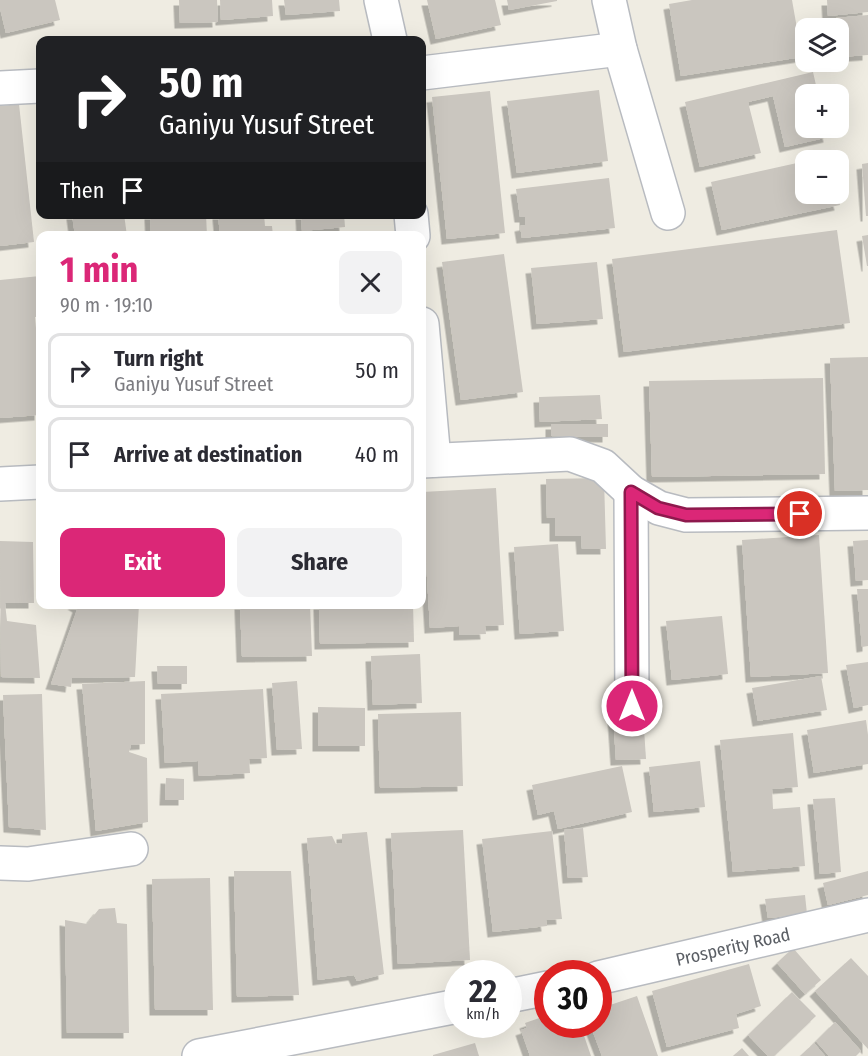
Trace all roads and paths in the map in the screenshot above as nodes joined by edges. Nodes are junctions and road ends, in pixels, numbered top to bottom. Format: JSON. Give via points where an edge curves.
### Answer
{"nodes":[{"id":1,"x":381,"y":0,"type":"edge"},
{"id":2,"x":609,"y":0,"type":"edge"},
{"id":3,"x":389,"y":36,"type":"edge"},
{"id":4,"x":620,"y":49,"type":"junction"},
{"id":5,"x":426,"y":73,"type":"edge"},
{"id":6,"x":36,"y":86,"type":"edge"},
{"id":7,"x":0,"y":88,"type":"edge"},
{"id":8,"x":668,"y":213,"type":"dead end"},
{"id":9,"x":426,"y":415,"type":"edge"},
{"id":10,"x":428,"y":460,"type":"edge"},
{"id":11,"x":36,"y":482,"type":"edge"},
{"id":12,"x":0,"y":484,"type":"edge"},
{"id":13,"x":631,"y":492,"type":"junction"},
{"id":14,"x":868,"y":513,"type":"edge"},
{"id":15,"x":632,"y":706,"type":"dead end"},
{"id":16,"x":131,"y":849,"type":"dead end"},
{"id":17,"x":0,"y":863,"type":"edge"},
{"id":18,"x":868,"y":915,"type":"edge"},
{"id":19,"x":612,"y":975,"type":"edge"},
{"id":20,"x":444,"y":1009,"type":"edge"},
{"id":21,"x":199,"y":1056,"type":"edge"}],
"edges":[{"from":1,"to":3,"type":"street"},
{"from":2,"to":4,"type":"street"},
{"from":4,"to":5,"type":"street"},
{"from":4,"to":8,"type":"street"},
{"from":6,"to":7,"type":"street"},
{"from":9,"to":10,"type":"street"},
{"from":10,"to":13,"type":"street","via":[[570,454],[603,466]]},
{"from":11,"to":12,"type":"street"},
{"from":13,"to":14,"type":"street","via":[[658,508],[686,515]]},
{"from":13,"to":15,"type":"street"},
{"from":16,"to":17,"type":"street","via":[[28,864]]},
{"from":18,"to":19,"type":"street","name":"Prosperity Road"},
{"from":20,"to":21,"type":"street"}]}
